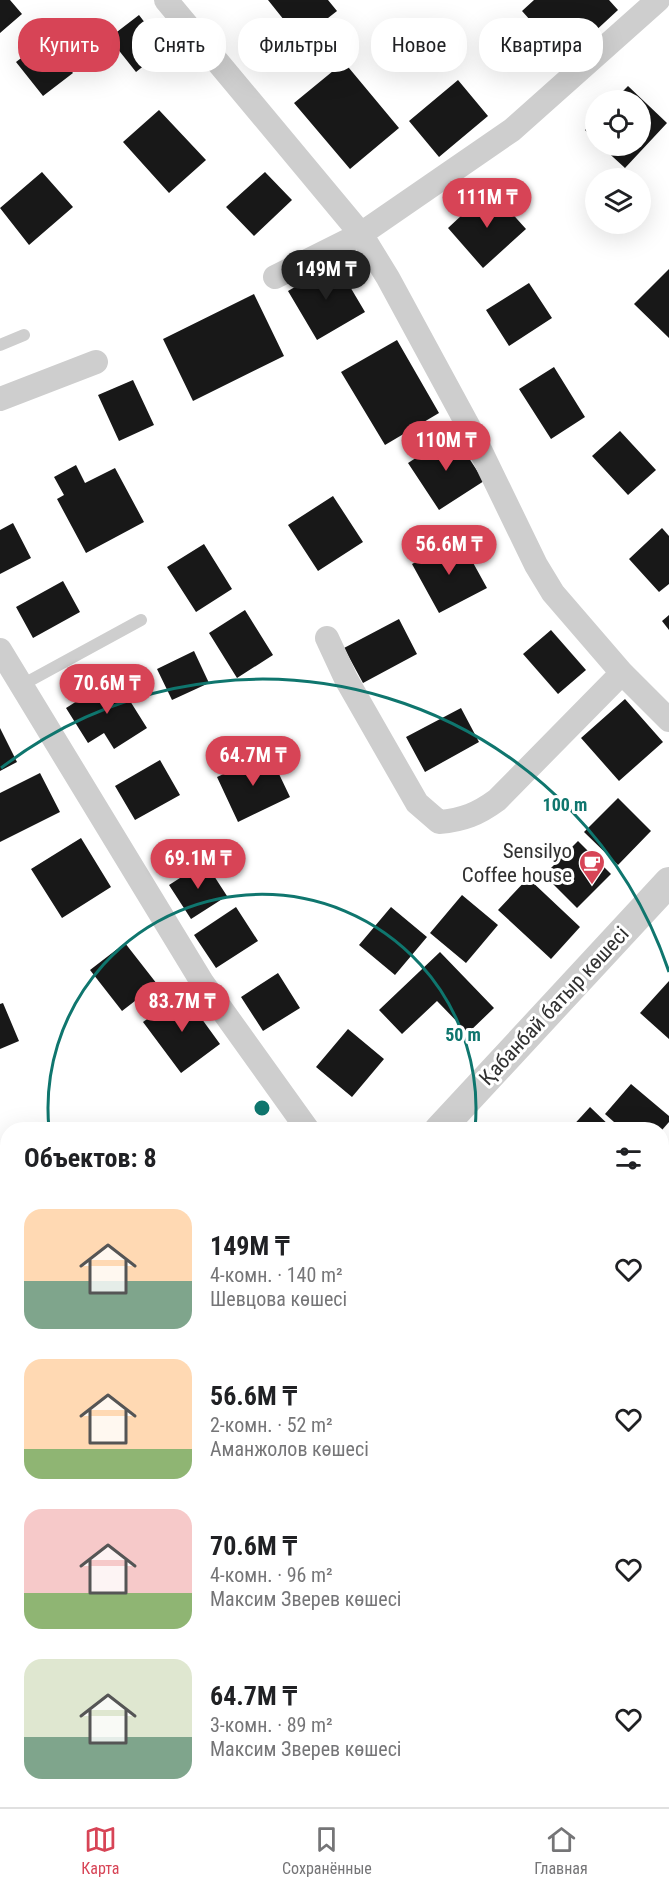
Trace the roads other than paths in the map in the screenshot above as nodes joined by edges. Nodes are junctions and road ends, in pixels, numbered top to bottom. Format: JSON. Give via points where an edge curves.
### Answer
{"nodes":[{"id":1,"x":166,"y":0,"type":"edge"},
{"id":2,"x":658,"y":0,"type":"edge"},
{"id":3,"x":360,"y":234,"type":"junction"},
{"id":4,"x":275,"y":278,"type":"dead end"},
{"id":5,"x":24,"y":335,"type":"dead end"},
{"id":6,"x":0,"y":345,"type":"edge"},
{"id":7,"x":96,"y":362,"type":"dead end"},
{"id":8,"x":0,"y":399,"type":"edge"},
{"id":9,"x":141,"y":620,"type":"dead end"},
{"id":10,"x":327,"y":638,"type":"dead end"},
{"id":11,"x":0,"y":650,"type":"edge"},
{"id":12,"x":622,"y":673,"type":"junction"},
{"id":13,"x":20,"y":686,"type":"junction"},
{"id":14,"x":669,"y":720,"type":"edge"},
{"id":15,"x":669,"y":882,"type":"edge"},
{"id":16,"x":302,"y":1122,"type":"edge"},
{"id":17,"x":446,"y":1122,"type":"edge"}],
"edges":[{"from":1,"to":3,"type":"street"},
{"from":2,"to":3,"type":"street","via":[[512,130]]},
{"from":3,"to":4,"type":"street"},
{"from":3,"to":12,"type":"street","via":[[471,431],[536,565],[553,593]]},
{"from":5,"to":6,"type":"lane"},
{"from":7,"to":8,"type":"street"},
{"from":9,"to":13,"type":"lane"},
{"from":10,"to":12,"type":"street","via":[[346,679],[417,802],[439,822],[476,815],[497,800]]},
{"from":11,"to":13,"type":"street"},
{"from":12,"to":14,"type":"street"},
{"from":13,"to":16,"type":"street","via":[[202,982]]},
{"from":15,"to":17,"type":"street","name":"Қабанбай батыр көшесі"}]}
